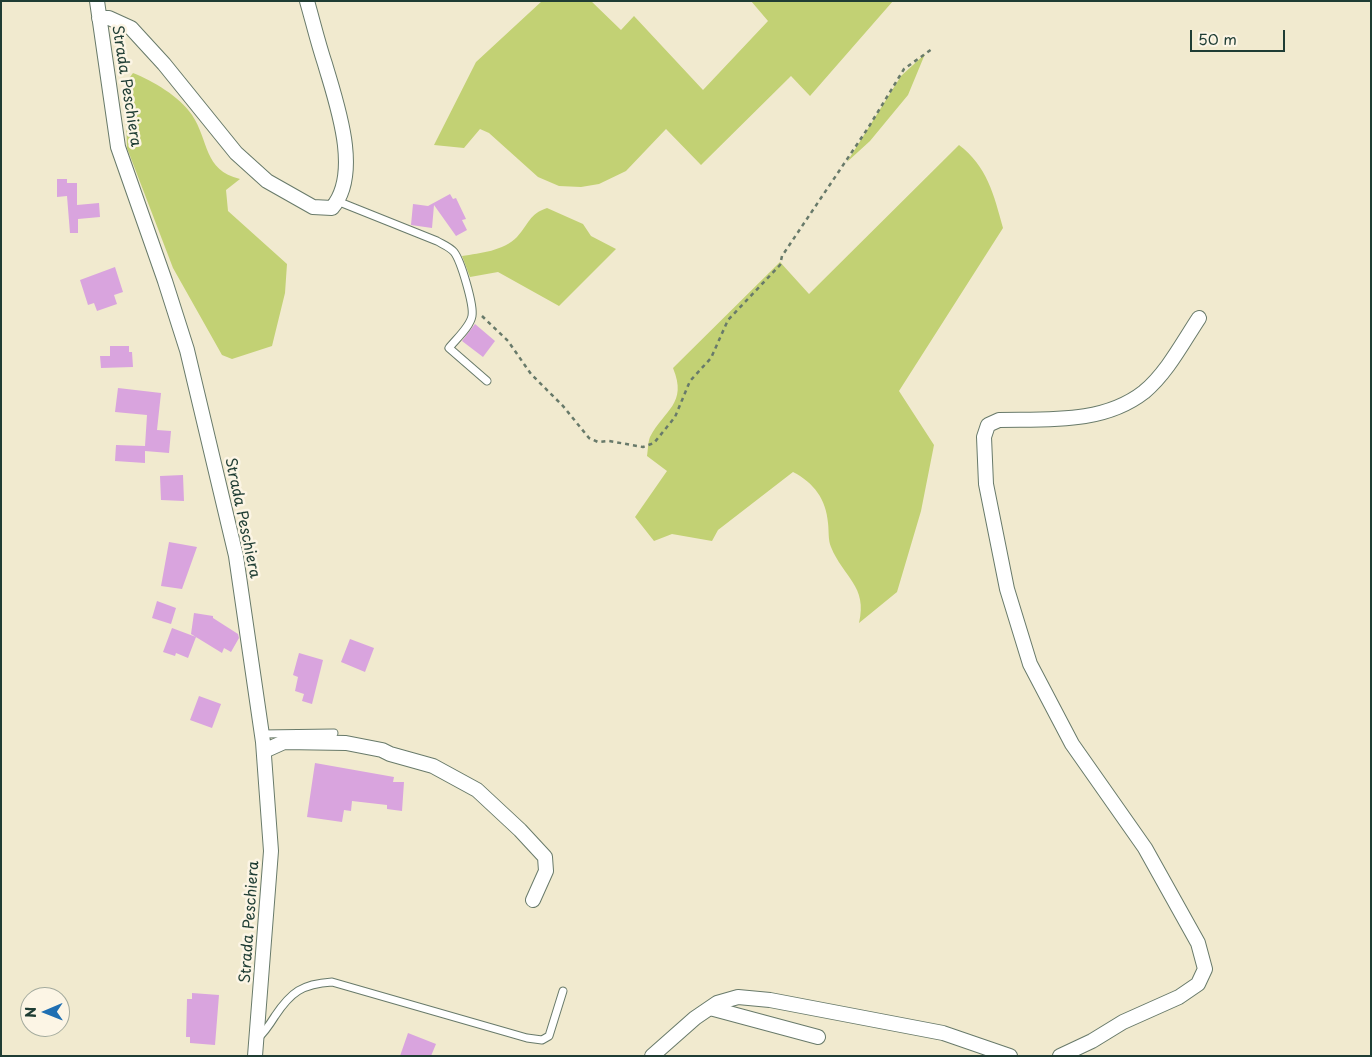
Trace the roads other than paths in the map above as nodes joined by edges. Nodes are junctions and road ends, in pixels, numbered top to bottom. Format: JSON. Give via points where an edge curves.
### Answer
{"nodes":[{"id":1,"x":97,"y":1,"type":"edge"},
{"id":2,"x":307,"y":1,"type":"edge"},
{"id":3,"x":99,"y":18,"type":"junction"},
{"id":4,"x":337,"y":201,"type":"junction"},
{"id":5,"x":1200,"y":318,"type":"dead end"},
{"id":6,"x":487,"y":381,"type":"dead end"},
{"id":7,"x":334,"y":733,"type":"dead end"},
{"id":8,"x":262,"y":734,"type":"junction"},
{"id":9,"x":264,"y":750,"type":"junction"},
{"id":10,"x":533,"y":900,"type":"dead end"},
{"id":11,"x":563,"y":991,"type":"dead end"},
{"id":12,"x":710,"y":1008,"type":"junction"},
{"id":13,"x":818,"y":1037,"type":"dead end"},
{"id":14,"x":258,"y":1038,"type":"junction"},
{"id":15,"x":255,"y":1056,"type":"edge"},
{"id":16,"x":652,"y":1056,"type":"edge"},
{"id":17,"x":1010,"y":1056,"type":"edge"},
{"id":18,"x":1060,"y":1056,"type":"edge"}],
"edges":[{"from":1,"to":3,"type":"street","name":"Strada Peschiera"},
{"from":2,"to":4,"type":"street","via":[[345,140],[345,166]]},
{"from":3,"to":4,"type":"street","via":[[108,18],[131,28],[236,154],[267,182],[313,206],[332,208]]},
{"from":3,"to":8,"type":"street","name":"Strada Peschiera","via":[[118,147],[187,350],[236,556]]},
{"from":4,"to":6,"type":"lane","via":[[453,250],[460,261],[472,315],[449,348]]},
{"from":5,"to":18,"type":"street","via":[[1158,377],[1144,392],[1122,406],[1087,417],[999,420],[988,425],[984,437],[988,494],[1008,589],[1030,664],[1072,744],[1145,848],[1198,943],[1204,969],[1198,984],[1179,998],[1124,1022]]},
{"from":7,"to":8,"type":"lane"},
{"from":8,"to":9,"type":"street","name":"Strada Peschiera"},
{"from":9,"to":10,"type":"street","via":[[284,742],[373,748],[433,766],[477,790],[545,858],[546,870]]},
{"from":9,"to":14,"type":"street","name":"Strada Peschiera","via":[[271,851]]},
{"from":11,"to":14,"type":"lane","via":[[549,1036],[542,1040],[332,982],[311,983],[298,990],[282,1006]]},
{"from":12,"to":13,"type":"street"},
{"from":12,"to":16,"type":"street","via":[[667,1040]]},
{"from":12,"to":17,"type":"street","via":[[738,997],[770,1000],[943,1033]]},
{"from":14,"to":15,"type":"street","name":"Strada Peschiera"}]}
